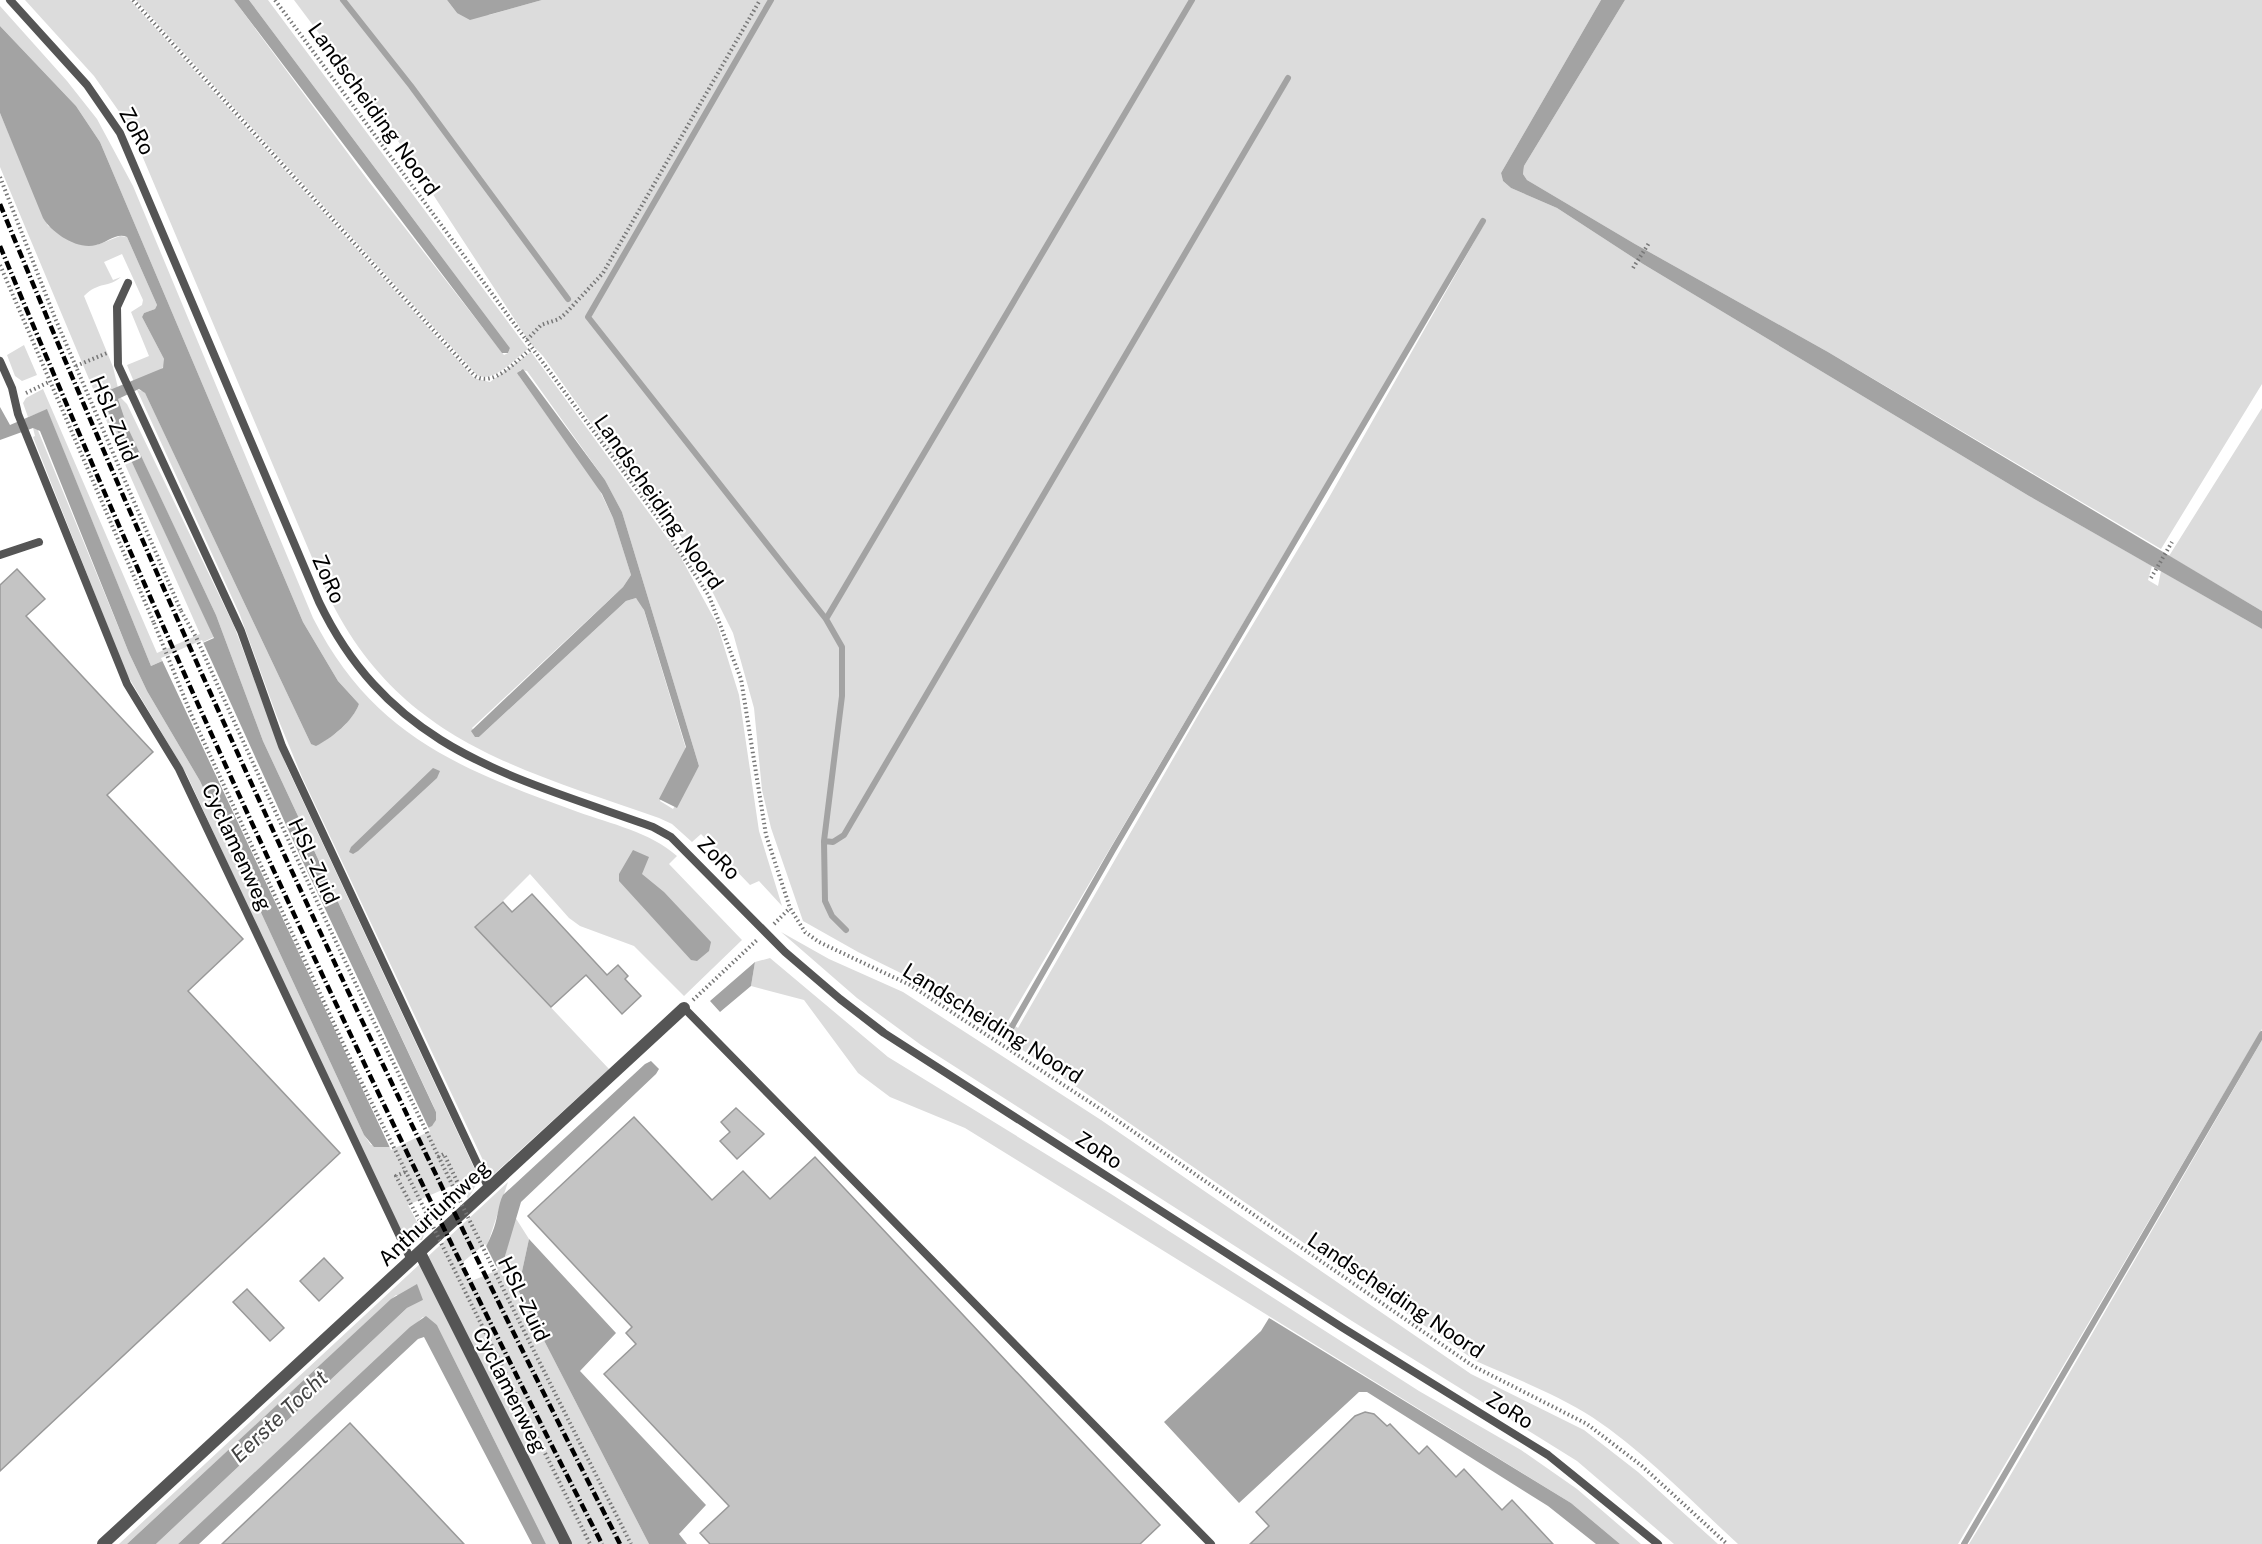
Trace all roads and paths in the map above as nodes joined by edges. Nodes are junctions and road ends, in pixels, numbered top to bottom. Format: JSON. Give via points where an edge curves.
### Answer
{"nodes":[{"id":1,"x":10,"y":0,"type":"edge"},
{"id":2,"x":133,"y":0,"type":"edge"},
{"id":3,"x":275,"y":0,"type":"edge"},
{"id":4,"x":760,"y":0,"type":"edge"},
{"id":5,"x":0,"y":177,"type":"edge"},
{"id":6,"x":1649,"y":243,"type":"dead end"},
{"id":7,"x":0,"y":265,"type":"edge"},
{"id":8,"x":1633,"y":268,"type":"dead end"},
{"id":9,"x":128,"y":283,"type":"dead end"},
{"id":10,"x":527,"y":340,"type":"junction"},
{"id":11,"x":532,"y":348,"type":"junction"},
{"id":12,"x":107,"y":353,"type":"dead end"},
{"id":13,"x":0,"y":361,"type":"edge"},
{"id":14,"x":76,"y":366,"type":"junction"},
{"id":15,"x":49,"y":382,"type":"junction"},
{"id":16,"x":41,"y":385,"type":"dead end"},
{"id":17,"x":39,"y":542,"type":"dead end"},
{"id":18,"x":2172,"y":542,"type":"dead end"},
{"id":19,"x":0,"y":555,"type":"edge"},
{"id":20,"x":2151,"y":578,"type":"dead end"},
{"id":21,"x":790,"y":908,"type":"junction"},
{"id":22,"x":765,"y":932,"type":"junction"},
{"id":23,"x":684,"y":1008,"type":"junction"},
{"id":24,"x":438,"y":1157,"type":"junction"},
{"id":25,"x":405,"y":1172,"type":"junction"},
{"id":26,"x":459,"y":1185,"type":"dead end"},
{"id":27,"x":489,"y":1189,"type":"junction"},
{"id":28,"x":431,"y":1243,"type":"junction"},
{"id":29,"x":416,"y":1257,"type":"junction"},
{"id":30,"x":103,"y":1544,"type":"edge"},
{"id":31,"x":566,"y":1544,"type":"edge"},
{"id":32,"x":590,"y":1544,"type":"edge"},
{"id":33,"x":631,"y":1544,"type":"edge"},
{"id":34,"x":1211,"y":1544,"type":"edge"},
{"id":35,"x":1658,"y":1544,"type":"edge"},
{"id":36,"x":1727,"y":1544,"type":"edge"}],
"edges":[{"from":1,"to":22,"type":"lane","name":"ZoRo","via":[[87,85],[124,142],[319,602],[361,672],[411,721],[465,756],[671,837]]},
{"from":2,"to":11,"type":"path","via":[[476,376],[481,380],[492,378]]},
{"from":3,"to":10,"type":"path","name":"Landscheiding Noord"},
{"from":4,"to":10,"type":"path","via":[[603,273],[566,313],[541,325]]},
{"from":5,"to":14,"type":"path","name":"HSL-Zuid"},
{"from":6,"to":8,"type":"path"},
{"from":7,"to":15,"type":"path"},
{"from":9,"to":27,"type":"lane","via":[[117,307],[116,358],[132,401],[241,631],[282,746]]},
{"from":10,"to":11,"type":"path","name":"Landscheiding Noord"},
{"from":11,"to":21,"type":"path","name":"Landscheiding Noord","via":[[657,518],[708,596],[741,679],[764,826]]},
{"from":12,"to":14,"type":"path"},
{"from":13,"to":29,"type":"lane","name":"Cyclamenweg","via":[[127,684],[179,770]]},
{"from":14,"to":24,"type":"path","name":"HSL-Zuid","bridge":true,"via":[[182,610]]},
{"from":15,"to":16,"type":"path"},
{"from":15,"to":25,"type":"path","bridge":true,"via":[[243,829]]},
{"from":17,"to":19,"type":"lane"},
{"from":18,"to":20,"type":"path"},
{"from":21,"to":22,"type":"path"},
{"from":21,"to":36,"type":"path","name":"Landscheiding Noord","via":[[800,927],[812,938],[920,992],[1106,1112],[1473,1366],[1587,1424],[1642,1466]]},
{"from":22,"to":23,"type":"path"},
{"from":22,"to":35,"type":"lane","name":"ZoRo","via":[[884,1033],[1548,1455]]},
{"from":23,"to":27,"type":"street","name":"Anthuriumweg"},
{"from":23,"to":34,"type":"lane"},
{"from":24,"to":26,"type":"path","via":[[444,1154]]},
{"from":24,"to":33,"type":"path","name":"HSL-Zuid","bridge":true},
{"from":25,"to":28,"type":"path","via":[[396,1176]]},
{"from":25,"to":32,"type":"path","bridge":true},
{"from":27,"to":28,"type":"street","name":"Anthuriumweg"},
{"from":28,"to":29,"type":"street","name":"Anthuriumweg"},
{"from":29,"to":30,"type":"street","name":"Anthuriumweg"},
{"from":29,"to":31,"type":"street","name":"Cyclamenweg"}]}
